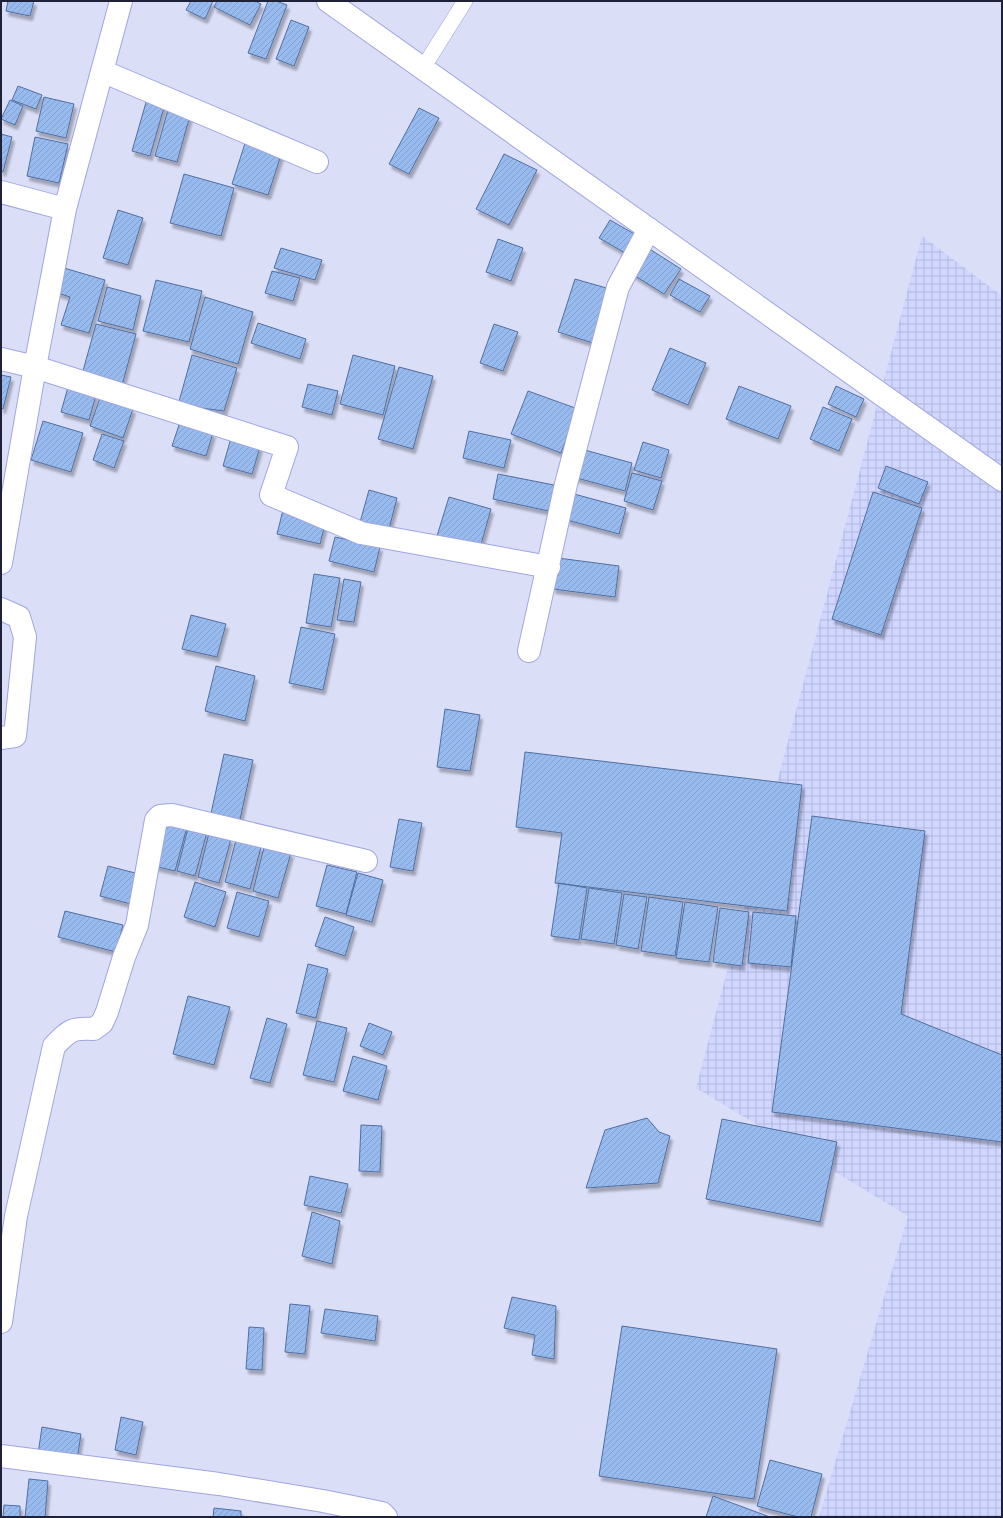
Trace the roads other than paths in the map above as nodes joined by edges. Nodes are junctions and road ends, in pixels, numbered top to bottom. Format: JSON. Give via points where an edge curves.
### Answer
{"nodes":[{"id":1,"x":120,"y":1,"type":"edge"},
{"id":2,"x":328,"y":1,"type":"edge"},
{"id":3,"x":465,"y":1,"type":"edge"},
{"id":4,"x":423,"y":68,"type":"junction"},
{"id":5,"x":102,"y":71,"type":"junction"},
{"id":6,"x":317,"y":162,"type":"dead end"},
{"id":7,"x":1,"y":192,"type":"edge"},
{"id":8,"x":65,"y":209,"type":"junction"},
{"id":9,"x":649,"y":229,"type":"junction"},
{"id":10,"x":1,"y":359,"type":"edge"},
{"id":11,"x":35,"y":368,"type":"junction"},
{"id":12,"x":1002,"y":480,"type":"edge"},
{"id":13,"x":1,"y":563,"type":"edge"},
{"id":14,"x":548,"y":567,"type":"junction"},
{"id":15,"x":1,"y":610,"type":"edge"},
{"id":16,"x":529,"y":651,"type":"dead end"},
{"id":17,"x":1,"y":738,"type":"edge"},
{"id":18,"x":366,"y":861,"type":"dead end"},
{"id":19,"x":1,"y":1322,"type":"edge"},
{"id":20,"x":1,"y":1456,"type":"edge"},
{"id":21,"x":386,"y":1517,"type":"edge"}],
"edges":[{"from":1,"to":5,"type":"street"},
{"from":2,"to":4,"type":"street"},
{"from":3,"to":4,"type":"lane"},
{"from":4,"to":9,"type":"street"},
{"from":5,"to":6,"type":"street"},
{"from":5,"to":8,"type":"street"},
{"from":7,"to":8,"type":"street"},
{"from":8,"to":11,"type":"street"},
{"from":9,"to":12,"type":"street"},
{"from":9,"to":14,"type":"street","via":[[618,287],[566,484]]},
{"from":10,"to":11,"type":"street"},
{"from":11,"to":13,"type":"street"},
{"from":11,"to":14,"type":"street","via":[[287,447],[271,495],[360,533]]},
{"from":14,"to":16,"type":"street"},
{"from":15,"to":17,"type":"street","via":[[19,617],[25,637],[15,736]]},
{"from":18,"to":19,"type":"street","via":[[172,815],[160,816],[156,820],[137,925],[107,1012],[102,1023],[94,1029],[77,1028],[66,1034],[54,1046],[16,1216]]},
{"from":20,"to":21,"type":"street","via":[[219,1484],[323,1501],[382,1513]]}]}
